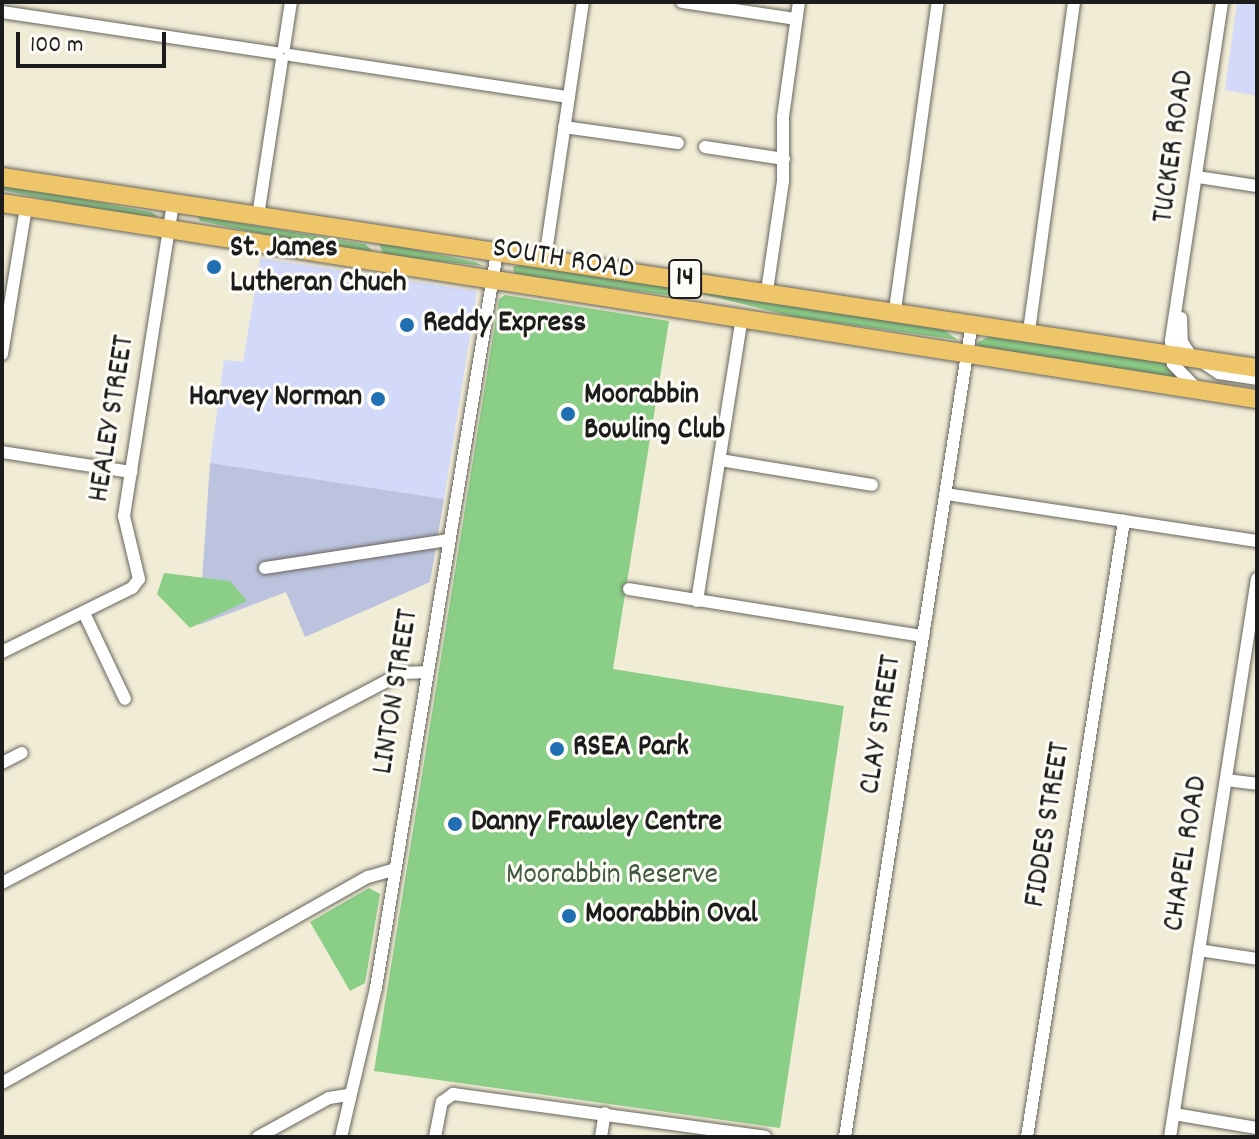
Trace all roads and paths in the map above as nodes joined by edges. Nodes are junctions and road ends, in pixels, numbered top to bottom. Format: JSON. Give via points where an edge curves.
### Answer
{"nodes":[{"id":1,"x":291,"y":2,"type":"edge"},
{"id":2,"x":583,"y":2,"type":"edge"},
{"id":3,"x":682,"y":2,"type":"edge"},
{"id":4,"x":799,"y":2,"type":"edge"},
{"id":5,"x":938,"y":2,"type":"edge"},
{"id":6,"x":1074,"y":2,"type":"edge"},
{"id":7,"x":1222,"y":2,"type":"edge"},
{"id":8,"x":2,"y":12,"type":"edge"},
{"id":9,"x":796,"y":19,"type":"junction"},
{"id":10,"x":283,"y":54,"type":"junction"},
{"id":11,"x":569,"y":97,"type":"junction"},
{"id":12,"x":564,"y":127,"type":"junction"},
{"id":13,"x":678,"y":143,"type":"dead end"},
{"id":14,"x":705,"y":147,"type":"dead end"},
{"id":15,"x":784,"y":159,"type":"junction"},
{"id":16,"x":2,"y":177,"type":"edge"},
{"id":17,"x":1198,"y":177,"type":"junction"},
{"id":18,"x":1257,"y":186,"type":"edge"},
{"id":19,"x":2,"y":203,"type":"edge"},
{"id":20,"x":173,"y":203,"type":"junction"},
{"id":21,"x":26,"y":207,"type":"junction"},
{"id":22,"x":258,"y":216,"type":"junction"},
{"id":23,"x":170,"y":230,"type":"junction"},
{"id":24,"x":372,"y":233,"type":"junction"},
{"id":25,"x":497,"y":252,"type":"junction"},
{"id":26,"x":545,"y":259,"type":"junction"},
{"id":27,"x":379,"y":261,"type":"junction"},
{"id":28,"x":492,"y":278,"type":"junction"},
{"id":29,"x":694,"y":280,"type":"junction"},
{"id":30,"x":767,"y":291,"type":"junction"},
{"id":31,"x":1181,"y":299,"type":"junction"},
{"id":32,"x":690,"y":310,"type":"junction"},
{"id":33,"x":895,"y":310,"type":"junction"},
{"id":34,"x":742,"y":318,"type":"junction"},
{"id":35,"x":972,"y":322,"type":"junction"},
{"id":36,"x":1029,"y":331,"type":"junction"},
{"id":37,"x":968,"y":353,"type":"junction"},
{"id":38,"x":1171,"y":353,"type":"junction"},
{"id":39,"x":2,"y":354,"type":"edge"},
{"id":40,"x":1193,"y":357,"type":"junction"},
{"id":41,"x":1257,"y":368,"type":"edge"},
{"id":42,"x":1257,"y":379,"type":"edge"},
{"id":43,"x":1197,"y":389,"type":"junction"},
{"id":44,"x":1257,"y":399,"type":"edge"},
{"id":45,"x":2,"y":452,"type":"edge"},
{"id":46,"x":720,"y":460,"type":"junction"},
{"id":47,"x":131,"y":472,"type":"junction"},
{"id":48,"x":872,"y":485,"type":"dead end"},
{"id":49,"x":946,"y":494,"type":"junction"},
{"id":50,"x":1124,"y":521,"type":"junction"},
{"id":51,"x":448,"y":540,"type":"junction"},
{"id":52,"x":1257,"y":541,"type":"edge"},
{"id":53,"x":265,"y":568,"type":"dead end"},
{"id":54,"x":1257,"y":579,"type":"edge"},
{"id":55,"x":629,"y":589,"type":"dead end"},
{"id":56,"x":697,"y":601,"type":"junction"},
{"id":57,"x":84,"y":613,"type":"junction"},
{"id":58,"x":923,"y":636,"type":"junction"},
{"id":59,"x":2,"y":652,"type":"edge"},
{"id":60,"x":1251,"y":659,"type":"edge"},
{"id":61,"x":428,"y":672,"type":"junction"},
{"id":62,"x":125,"y":699,"type":"dead end"},
{"id":63,"x":22,"y":753,"type":"dead end"},
{"id":64,"x":2,"y":763,"type":"edge"},
{"id":65,"x":1226,"y":780,"type":"junction"},
{"id":66,"x":1257,"y":784,"type":"edge"},
{"id":67,"x":392,"y":870,"type":"junction"},
{"id":68,"x":2,"y":883,"type":"edge"},
{"id":69,"x":1199,"y":950,"type":"junction"},
{"id":70,"x":1257,"y":959,"type":"edge"},
{"id":71,"x":2,"y":1083,"type":"edge"},
{"id":72,"x":348,"y":1095,"type":"junction"},
{"id":73,"x":605,"y":1113,"type":"junction"},
{"id":74,"x":1174,"y":1114,"type":"junction"},
{"id":75,"x":1257,"y":1128,"type":"edge"},
{"id":76,"x":258,"y":1137,"type":"edge"},
{"id":77,"x":341,"y":1137,"type":"edge"},
{"id":78,"x":435,"y":1137,"type":"edge"},
{"id":79,"x":601,"y":1137,"type":"edge"},
{"id":80,"x":765,"y":1137,"type":"edge"},
{"id":81,"x":845,"y":1137,"type":"edge"},
{"id":82,"x":1027,"y":1137,"type":"edge"},
{"id":83,"x":1170,"y":1137,"type":"edge"}],
"edges":[{"from":1,"to":10,"type":"street"},
{"from":2,"to":11,"type":"street"},
{"from":3,"to":9,"type":"street"},
{"from":4,"to":9,"type":"street"},
{"from":5,"to":33,"type":"street"},
{"from":6,"to":36,"type":"street"},
{"from":7,"to":17,"type":"street","name":"TUCKER ROAD"},
{"from":8,"to":10,"type":"street"},
{"from":9,"to":15,"type":"street","via":[[783,117]]},
{"from":10,"to":11,"type":"street"},
{"from":10,"to":22,"type":"street"},
{"from":11,"to":12,"type":"street"},
{"from":12,"to":13,"type":"street"},
{"from":12,"to":26,"type":"street"},
{"from":14,"to":15,"type":"street"},
{"from":15,"to":30,"type":"street"},
{"from":16,"to":20,"type":"highway","name":"SOUTH ROAD","number":"14"},
{"from":17,"to":18,"type":"street"},
{"from":17,"to":31,"type":"street","name":"TUCKER ROAD"},
{"from":19,"to":21,"type":"highway","name":"SOUTH ROAD","number":"14"},
{"from":20,"to":22,"type":"highway","name":"SOUTH ROAD","number":"14"},
{"from":20,"to":23,"type":"street","name":"HEALEY STREET"},
{"from":21,"to":23,"type":"highway","name":"SOUTH ROAD","number":"14"},
{"from":21,"to":39,"type":"street"},
{"from":22,"to":24,"type":"highway","name":"SOUTH ROAD","number":"14"},
{"from":23,"to":27,"type":"highway","name":"SOUTH ROAD","number":"14"},
{"from":23,"to":47,"type":"street","name":"HEALEY STREET"},
{"from":24,"to":25,"type":"highway","name":"SOUTH ROAD","number":"14"},
{"from":24,"to":27,"type":"highway"},
{"from":25,"to":26,"type":"highway","name":"SOUTH ROAD","number":"14"},
{"from":25,"to":28,"type":"street","name":"LINTON STREET"},
{"from":26,"to":29,"type":"highway","name":"SOUTH ROAD","number":"14"},
{"from":27,"to":28,"type":"highway","name":"SOUTH ROAD","number":"14"},
{"from":28,"to":32,"type":"highway","name":"SOUTH ROAD","number":"14"},
{"from":28,"to":51,"type":"street","name":"LINTON STREET"},
{"from":29,"to":30,"type":"highway","name":"SOUTH ROAD","number":"14"},
{"from":29,"to":32,"type":"highway"},
{"from":30,"to":33,"type":"highway","name":"SOUTH ROAD","number":"14"},
{"from":31,"to":38,"type":"street","name":"TUCKER ROAD"},
{"from":31,"to":40,"type":"street","name":"TUCKER ROAD","via":[[1182,342]]},
{"from":32,"to":34,"type":"highway","name":"SOUTH ROAD","number":"14"},
{"from":33,"to":35,"type":"highway","name":"SOUTH ROAD","number":"14"},
{"from":34,"to":37,"type":"highway","name":"SOUTH ROAD","number":"14"},
{"from":34,"to":46,"type":"street"},
{"from":35,"to":36,"type":"highway","name":"SOUTH ROAD","number":"14"},
{"from":35,"to":37,"type":"street","name":"CLAY STREET"},
{"from":36,"to":38,"type":"highway","name":"SOUTH ROAD","number":"14"},
{"from":37,"to":43,"type":"highway","name":"SOUTH ROAD","number":"14"},
{"from":37,"to":49,"type":"street","name":"CLAY STREET"},
{"from":38,"to":40,"type":"highway","name":"SOUTH ROAD","number":"14"},
{"from":38,"to":43,"type":"street","via":[[1173,364]]},
{"from":40,"to":41,"type":"highway","name":"SOUTH ROAD","number":"14"},
{"from":40,"to":42,"type":"street","via":[[1219,373]]},
{"from":43,"to":44,"type":"highway","name":"SOUTH ROAD","number":"14"},
{"from":45,"to":47,"type":"street"},
{"from":46,"to":48,"type":"street"},
{"from":46,"to":56,"type":"street"},
{"from":47,"to":57,"type":"street","name":"HEALEY STREET","via":[[124,530],[139,579]]},
{"from":49,"to":50,"type":"street"},
{"from":49,"to":58,"type":"street","name":"CLAY STREET"},
{"from":50,"to":52,"type":"street"},
{"from":50,"to":82,"type":"street","name":"FIDDES STREET"},
{"from":51,"to":53,"type":"street"},
{"from":51,"to":61,"type":"street","name":"LINTON STREET"},
{"from":54,"to":60,"type":"street","name":"CHAPEL ROAD"},
{"from":55,"to":56,"type":"street"},
{"from":56,"to":58,"type":"street"},
{"from":57,"to":59,"type":"street","name":"HEALEY STREET"},
{"from":57,"to":62,"type":"street"},
{"from":58,"to":81,"type":"street","name":"CLAY STREET"},
{"from":60,"to":65,"type":"street","name":"CHAPEL ROAD"},
{"from":61,"to":67,"type":"street","name":"LINTON STREET"},
{"from":61,"to":68,"type":"street","via":[[402,673]]},
{"from":63,"to":64,"type":"street"},
{"from":65,"to":66,"type":"street"},
{"from":65,"to":69,"type":"street","name":"CHAPEL ROAD"},
{"from":67,"to":71,"type":"street","via":[[368,877]]},
{"from":67,"to":72,"type":"street","name":"LINTON STREET","via":[[376,988]]},
{"from":69,"to":70,"type":"street"},
{"from":69,"to":74,"type":"street","name":"CHAPEL ROAD"},
{"from":72,"to":76,"type":"street","via":[[329,1098]]},
{"from":72,"to":77,"type":"street","name":"LINTON STREET"},
{"from":73,"to":78,"type":"street","via":[[457,1094],[445,1098]]},
{"from":73,"to":79,"type":"street"},
{"from":73,"to":80,"type":"street"},
{"from":74,"to":75,"type":"street"},
{"from":74,"to":83,"type":"street","name":"CHAPEL ROAD"}]}
